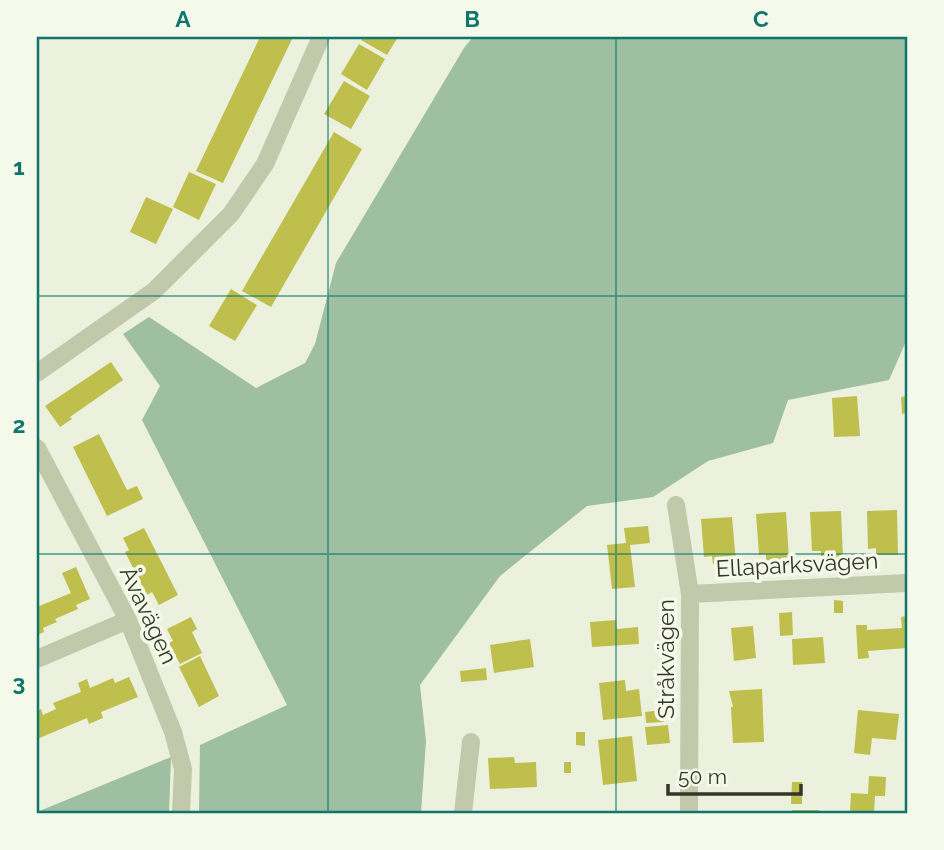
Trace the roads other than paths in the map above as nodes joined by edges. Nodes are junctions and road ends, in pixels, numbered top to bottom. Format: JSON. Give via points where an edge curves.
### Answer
{"nodes":[{"id":1,"x":321,"y":37,"type":"edge"},
{"id":2,"x":37,"y":373,"type":"edge"},
{"id":3,"x":37,"y":449,"type":"edge"},
{"id":4,"x":676,"y":505,"type":"dead end"},
{"id":5,"x":907,"y":583,"type":"edge"},
{"id":6,"x":690,"y":594,"type":"junction"},
{"id":7,"x":128,"y":620,"type":"junction"},
{"id":8,"x":37,"y":659,"type":"edge"},
{"id":9,"x":471,"y":742,"type":"dead end"},
{"id":10,"x":181,"y":813,"type":"edge"},
{"id":11,"x":463,"y":813,"type":"edge"},
{"id":12,"x":689,"y":813,"type":"edge"}],
"edges":[{"from":1,"to":2,"type":"street","via":[[265,164],[231,215],[154,291]]},
{"from":3,"to":7,"type":"street","name":"Åvavägen"},
{"from":4,"to":6,"type":"street","name":"Stråkvägen"},
{"from":5,"to":6,"type":"street","name":"Ellaparksvägen"},
{"from":6,"to":12,"type":"street","name":"Stråkvägen"},
{"from":7,"to":8,"type":"street"},
{"from":7,"to":10,"type":"street","name":"Åvavägen","via":[[178,747],[183,769]]},
{"from":9,"to":11,"type":"street"}]}
